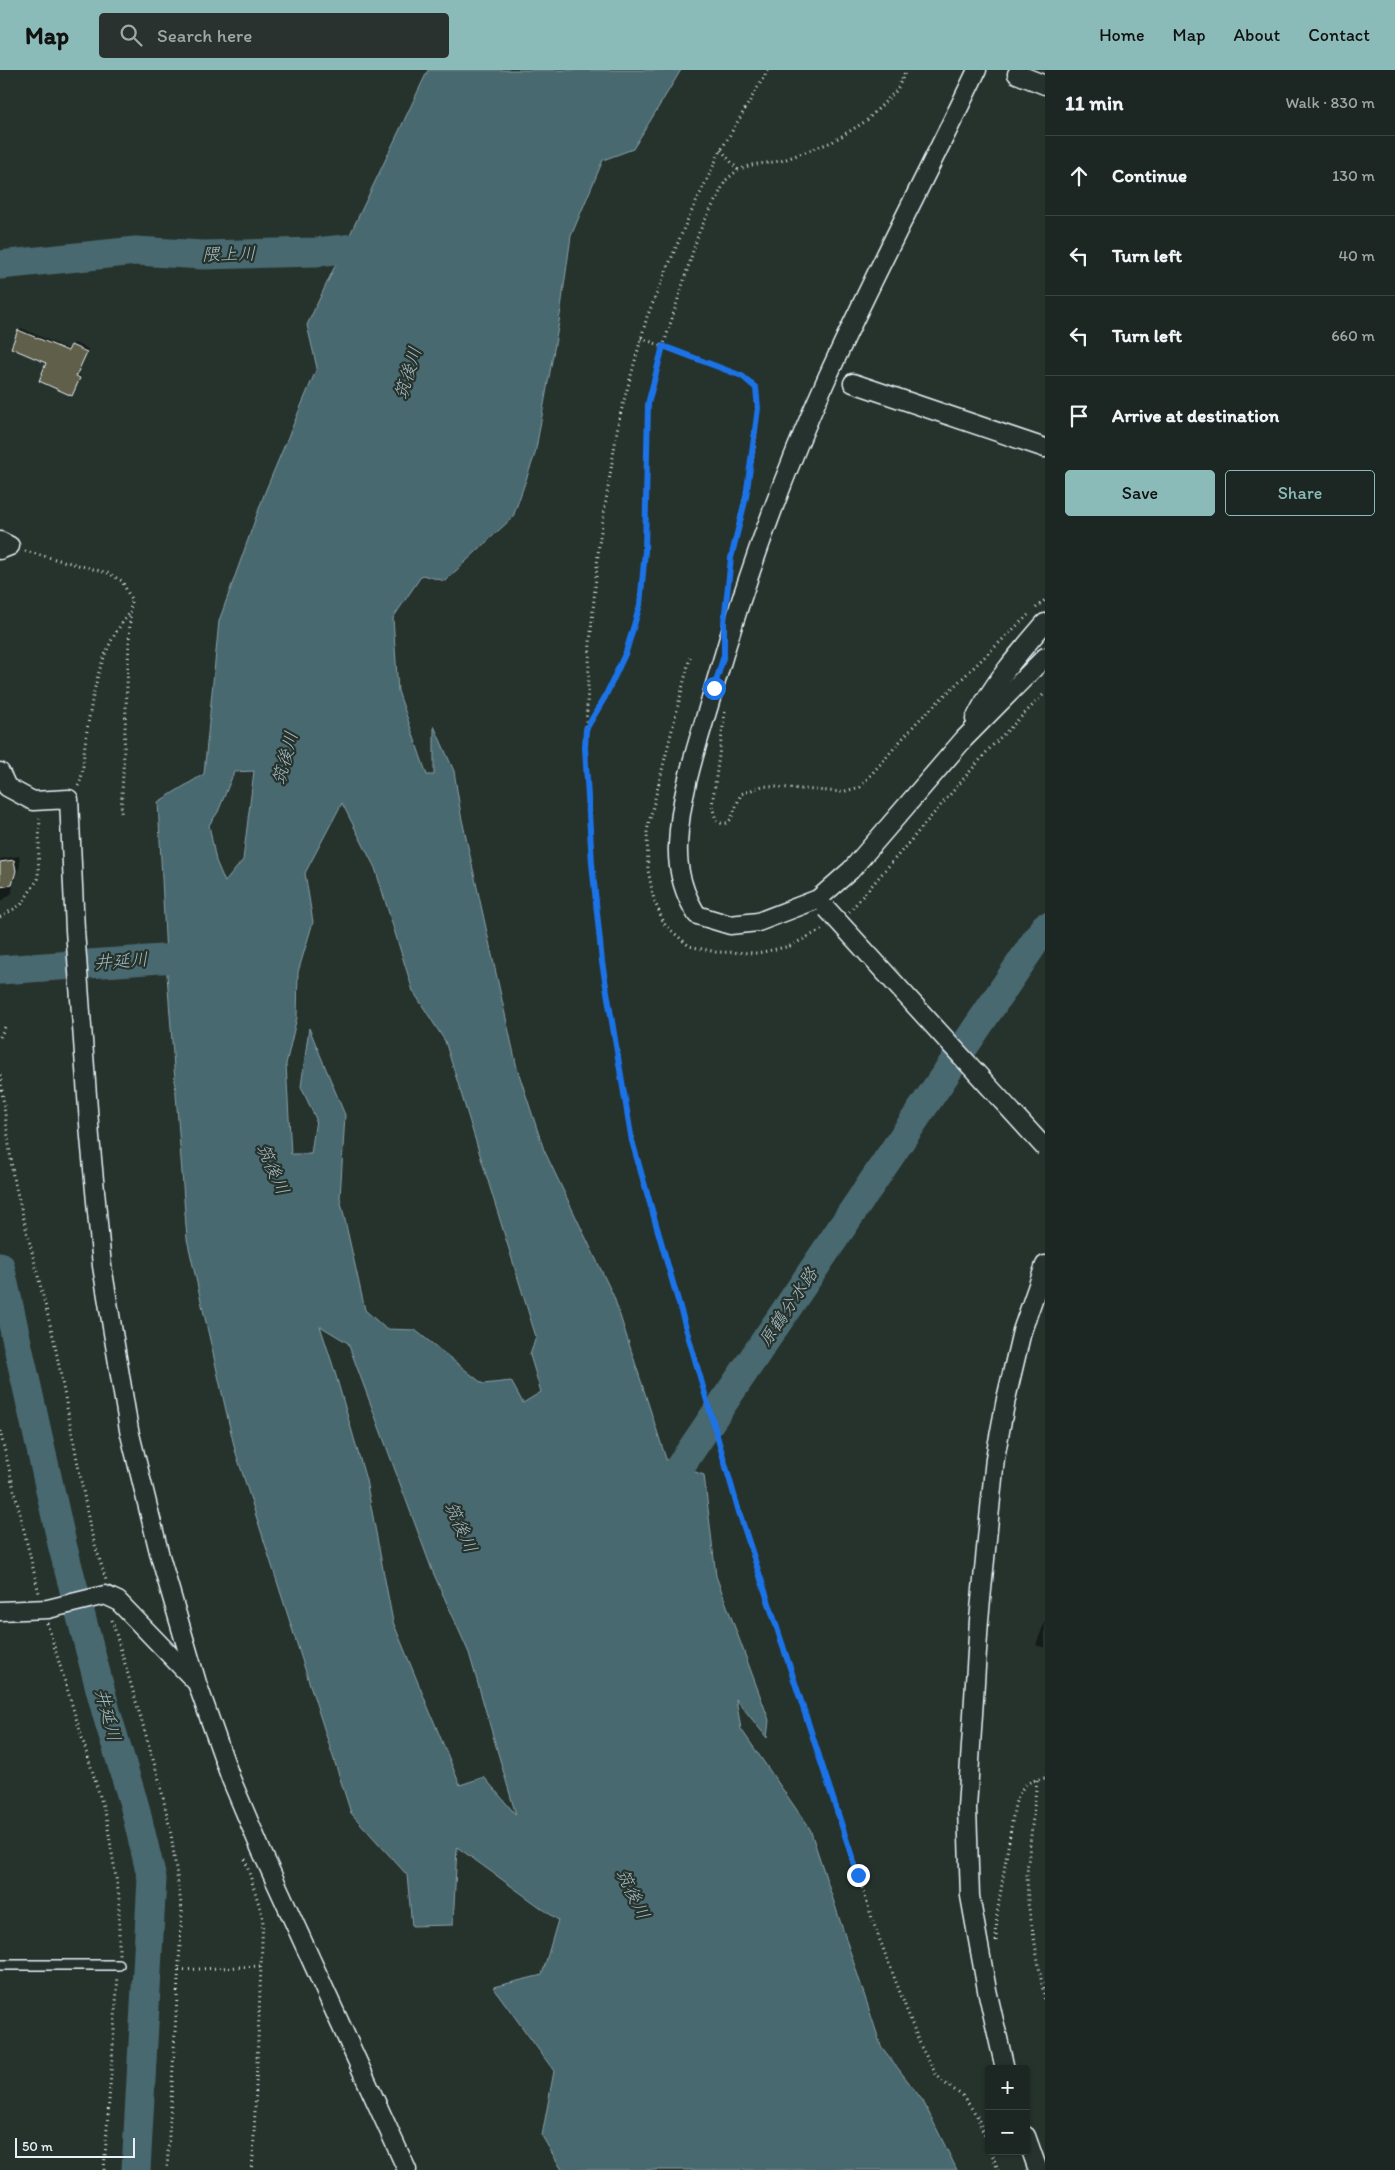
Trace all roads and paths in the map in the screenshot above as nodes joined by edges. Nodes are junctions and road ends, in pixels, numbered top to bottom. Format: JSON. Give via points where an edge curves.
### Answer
{"nodes":[{"id":1,"x":768,"y":70,"type":"edge"},
{"id":2,"x":906,"y":70,"type":"edge"},
{"id":3,"x":977,"y":70,"type":"edge"},
{"id":4,"x":1017,"y":74,"type":"dead end"},
{"id":5,"x":1045,"y":85,"type":"edge"},
{"id":6,"x":721,"y":150,"type":"junction"},
{"id":7,"x":738,"y":170,"type":"junction"},
{"id":8,"x":641,"y":338,"type":"junction"},
{"id":9,"x":663,"y":346,"type":"junction"},
{"id":10,"x":853,"y":383,"type":"dead end"},
{"id":11,"x":1045,"y":448,"type":"edge"},
{"id":12,"x":3,"y":546,"type":"edge"},
{"id":13,"x":728,"y":586,"type":"dead end"},
{"id":14,"x":1045,"y":600,"type":"edge"},
{"id":15,"x":130,"y":613,"type":"junction"},
{"id":16,"x":1045,"y":623,"type":"edge"},
{"id":17,"x":690,"y":657,"type":"dead end"},
{"id":18,"x":1045,"y":657,"type":"edge"},
{"id":19,"x":1045,"y":693,"type":"edge"},
{"id":20,"x":726,"y":704,"type":"dead end"},
{"id":21,"x":586,"y":729,"type":"junction"},
{"id":22,"x":964,"y":739,"type":"junction"},
{"id":23,"x":0,"y":772,"type":"edge"},
{"id":24,"x":69,"y":799,"type":"junction"},
{"id":25,"x":41,"y":800,"type":"junction"},
{"id":26,"x":121,"y":816,"type":"dead end"},
{"id":27,"x":829,"y":913,"type":"junction"},
{"id":28,"x":0,"y":917,"type":"edge"},
{"id":29,"x":4,"y":1027,"type":"dead end"},
{"id":30,"x":0,"y":1037,"type":"edge"},
{"id":31,"x":0,"y":1075,"type":"edge"},
{"id":32,"x":1045,"y":1148,"type":"edge"},
{"id":33,"x":1044,"y":1270,"type":"edge"},
{"id":34,"x":0,"y":1431,"type":"edge"},
{"id":35,"x":109,"y":1597,"type":"junction"},
{"id":36,"x":45,"y":1609,"type":"junction"},
{"id":37,"x":0,"y":1611,"type":"edge"},
{"id":38,"x":197,"y":1683,"type":"junction"},
{"id":39,"x":1045,"y":1778,"type":"edge"},
{"id":40,"x":1036,"y":1780,"type":"junction"},
{"id":41,"x":245,"y":1858,"type":"dead end"},
{"id":42,"x":996,"y":1943,"type":"dead end"},
{"id":43,"x":0,"y":1965,"type":"edge"},
{"id":44,"x":119,"y":1965,"type":"junction"},
{"id":45,"x":260,"y":1966,"type":"junction"},
{"id":46,"x":179,"y":1970,"type":"junction"},
{"id":47,"x":1045,"y":2002,"type":"edge"},
{"id":48,"x":1004,"y":2065,"type":"edge"},
{"id":49,"x":985,"y":2136,"type":"edge"},
{"id":50,"x":1030,"y":2147,"type":"edge"},
{"id":51,"x":992,"y":2155,"type":"edge"},
{"id":52,"x":104,"y":2170,"type":"edge"},
{"id":53,"x":167,"y":2170,"type":"edge"},
{"id":54,"x":251,"y":2170,"type":"edge"},
{"id":55,"x":406,"y":2170,"type":"edge"},
{"id":56,"x":998,"y":2170,"type":"edge"},
{"id":57,"x":1038,"y":2170,"type":"edge"}],
"edges":[{"from":1,"to":6,"type":"path"},
{"from":2,"to":7,"type":"path","via":[[897,90],[866,122],[840,137],[781,161]]},
{"from":3,"to":27,"type":"street","via":[[838,354],[797,449],[728,640],[681,806],[678,848],[682,878],[687,899],[697,915],[730,925]]},
{"from":4,"to":5,"type":"street"},
{"from":6,"to":7,"type":"path"},
{"from":6,"to":8,"type":"path","via":[[687,221]]},
{"from":7,"to":9,"type":"path","via":[[726,180],[700,232]]},
{"from":8,"to":9,"type":"path"},
{"from":8,"to":21,"type":"path","via":[[619,419],[599,544]]},
{"from":9,"to":13,"type":"path","via":[[742,376],[756,388],[758,408],[746,497],[731,558]]},
{"from":9,"to":21,"type":"path","via":[[648,404],[645,551],[640,605],[626,652]]},
{"from":10,"to":11,"type":"street"},
{"from":12,"to":15,"type":"path","via":[[108,573],[122,581],[131,599]]},
{"from":14,"to":20,"type":"path","via":[[918,721],[860,788],[852,791],[762,786],[742,794],[731,819],[721,824],[716,820],[712,806]]},
{"from":15,"to":24,"type":"path","via":[[119,626],[101,665],[94,689],[79,784]]},
{"from":15,"to":26,"type":"path"},
{"from":16,"to":22,"type":"street","via":[[1008,667]]},
{"from":17,"to":27,"type":"path","via":[[647,831],[648,870],[654,900],[665,925],[689,946],[716,952],[758,953],[790,946]]},
{"from":18,"to":22,"type":"street"},
{"from":19,"to":27,"type":"path","via":[[991,747],[860,901]]},
{"from":21,"to":49,"type":"path","via":[[592,863],[602,962],[632,1141],[739,1512],[876,1930],[921,2047],[939,2078],[963,2096],[977,2116]]},
{"from":22,"to":27,"type":"street","via":[[851,870]]},
{"from":23,"to":25,"type":"street","via":[[6,787],[34,801]]},
{"from":24,"to":25,"type":"street"},
{"from":24,"to":38,"type":"street","via":[[75,930],[102,1266],[129,1430],[160,1556]]},
{"from":25,"to":28,"type":"path","via":[[38,879],[21,905]]},
{"from":27,"to":32,"type":"street","bridge":true},
{"from":29,"to":30,"type":"path"},
{"from":31,"to":35,"type":"path","via":[[13,1176],[54,1340],[91,1532]]},
{"from":33,"to":48,"type":"street","via":[[1022,1331],[996,1458],[979,1620],[967,1808],[970,1896]]},
{"from":34,"to":36,"type":"path"},
{"from":35,"to":36,"type":"street"},
{"from":35,"to":38,"type":"street","via":[[118,1601]]},
{"from":35,"to":46,"type":"path","via":[[171,1834],[182,1911]]},
{"from":36,"to":37,"type":"street"},
{"from":36,"to":44,"type":"path","via":[[106,1816],[119,1896]]},
{"from":38,"to":55,"type":"street","via":[[261,1850]]},
{"from":39,"to":40,"type":"path"},
{"from":40,"to":42,"type":"path","via":[[1031,1780],[1021,1789],[1015,1804],[997,1914]]},
{"from":40,"to":47,"type":"path","via":[[1027,1872],[1028,1902]]},
{"from":41,"to":45,"type":"path","via":[[263,1918]]},
{"from":43,"to":44,"type":"lane"},
{"from":44,"to":52,"type":"path"},
{"from":45,"to":46,"type":"path"},
{"from":45,"to":54,"type":"path"},
{"from":46,"to":53,"type":"path"},
{"from":50,"to":57,"type":"street"},
{"from":51,"to":56,"type":"path"}]}
